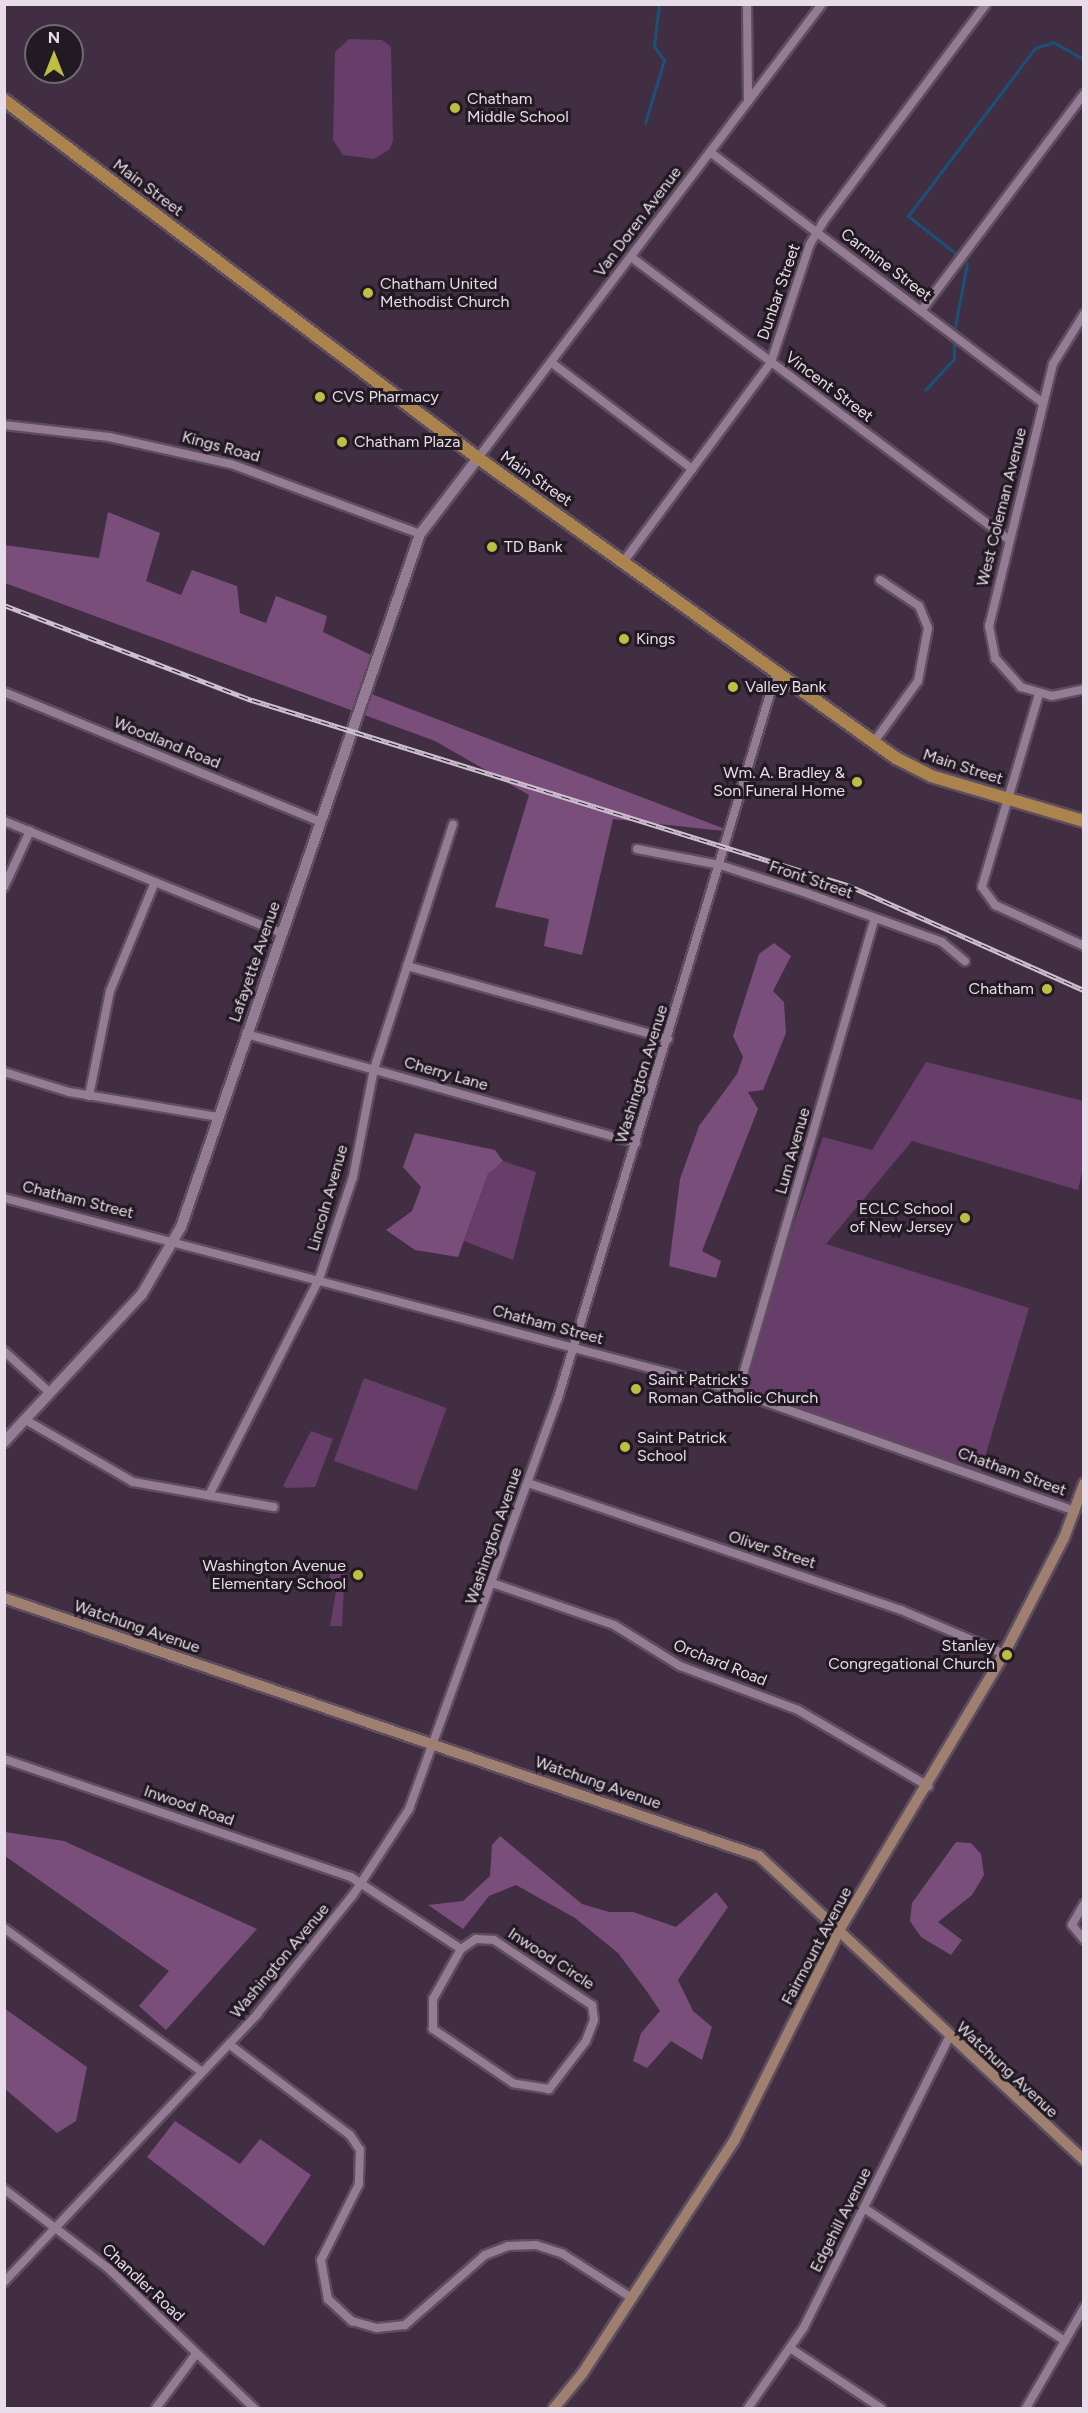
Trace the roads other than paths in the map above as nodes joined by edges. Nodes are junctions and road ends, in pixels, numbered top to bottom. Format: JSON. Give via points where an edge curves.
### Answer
{"nodes":[{"id":1,"x":747,"y":4,"type":"edge"},
{"id":2,"x":822,"y":4,"type":"edge"},
{"id":3,"x":986,"y":4,"type":"edge"},
{"id":4,"x":1083,"y":94,"type":"edge"},
{"id":5,"x":4,"y":100,"type":"edge"},
{"id":6,"x":748,"y":102,"type":"junction"},
{"id":7,"x":710,"y":152,"type":"junction"},
{"id":8,"x":817,"y":232,"type":"junction"},
{"id":9,"x":631,"y":257,"type":"junction"},
{"id":10,"x":921,"y":311,"type":"junction"},
{"id":11,"x":1083,"y":314,"type":"edge"},
{"id":12,"x":1083,"y":320,"type":"edge"},
{"id":13,"x":1073,"y":328,"type":"junction"},
{"id":14,"x":771,"y":362,"type":"junction"},
{"id":15,"x":552,"y":363,"type":"junction"},
{"id":16,"x":1043,"y":403,"type":"junction"},
{"id":17,"x":4,"y":425,"type":"edge"},
{"id":18,"x":478,"y":458,"type":"junction"},
{"id":19,"x":692,"y":469,"type":"junction"},
{"id":20,"x":420,"y":534,"type":"junction"},
{"id":21,"x":1009,"y":540,"type":"junction"},
{"id":22,"x":624,"y":561,"type":"junction"},
{"id":23,"x":880,"y":580,"type":"dead end"},
{"id":24,"x":777,"y":671,"type":"junction"},
{"id":25,"x":1083,"y":689,"type":"edge"},
{"id":26,"x":4,"y":692,"type":"edge"},
{"id":27,"x":1039,"y":694,"type":"junction"},
{"id":28,"x":874,"y":742,"type":"junction"},
{"id":29,"x":1005,"y":798,"type":"junction"},
{"id":30,"x":4,"y":820,"type":"edge"},
{"id":31,"x":319,"y":821,"type":"junction"},
{"id":32,"x":1083,"y":821,"type":"edge"},
{"id":33,"x":453,"y":824,"type":"dead end"},
{"id":34,"x":30,"y":831,"type":"junction"},
{"id":35,"x":637,"y":849,"type":"dead end"},
{"id":36,"x":720,"y":865,"type":"junction"},
{"id":37,"x":155,"y":882,"type":"junction"},
{"id":38,"x":4,"y":887,"type":"edge"},
{"id":39,"x":874,"y":918,"type":"junction"},
{"id":40,"x":281,"y":933,"type":"junction"},
{"id":41,"x":1083,"y":946,"type":"edge"},
{"id":42,"x":965,"y":961,"type":"dead end"},
{"id":43,"x":406,"y":966,"type":"junction"},
{"id":44,"x":246,"y":1034,"type":"junction"},
{"id":45,"x":668,"y":1039,"type":"junction"},
{"id":46,"x":374,"y":1069,"type":"junction"},
{"id":47,"x":4,"y":1072,"type":"edge"},
{"id":48,"x":89,"y":1096,"type":"junction"},
{"id":49,"x":219,"y":1117,"type":"junction"},
{"id":50,"x":636,"y":1143,"type":"junction"},
{"id":51,"x":4,"y":1198,"type":"edge"},
{"id":52,"x":174,"y":1240,"type":"junction"},
{"id":53,"x":319,"y":1279,"type":"junction"},
{"id":54,"x":574,"y":1347,"type":"junction"},
{"id":55,"x":4,"y":1351,"type":"edge"},
{"id":56,"x":49,"y":1392,"type":"junction"},
{"id":57,"x":738,"y":1392,"type":"junction"},
{"id":58,"x":24,"y":1419,"type":"junction"},
{"id":59,"x":4,"y":1442,"type":"edge"},
{"id":60,"x":528,"y":1483,"type":"junction"},
{"id":61,"x":1083,"y":1484,"type":"edge"},
{"id":62,"x":209,"y":1495,"type":"junction"},
{"id":63,"x":274,"y":1507,"type":"dead end"},
{"id":64,"x":1075,"y":1511,"type":"junction"},
{"id":65,"x":495,"y":1584,"type":"junction"},
{"id":66,"x":4,"y":1598,"type":"edge"},
{"id":67,"x":1004,"y":1654,"type":"junction"},
{"id":68,"x":437,"y":1744,"type":"junction"},
{"id":69,"x":4,"y":1760,"type":"edge"},
{"id":70,"x":928,"y":1786,"type":"junction"},
{"id":71,"x":362,"y":1883,"type":"junction"},
{"id":72,"x":1083,"y":1904,"type":"edge"},
{"id":73,"x":4,"y":1928,"type":"edge"},
{"id":74,"x":840,"y":1929,"type":"junction"},
{"id":75,"x":1083,"y":1940,"type":"edge"},
{"id":76,"x":461,"y":1949,"type":"junction"},
{"id":77,"x":949,"y":2037,"type":"junction"},
{"id":78,"x":230,"y":2045,"type":"junction"},
{"id":79,"x":201,"y":2071,"type":"junction"},
{"id":80,"x":1083,"y":2160,"type":"edge"},
{"id":81,"x":4,"y":2189,"type":"edge"},
{"id":82,"x":864,"y":2208,"type":"junction"},
{"id":83,"x":58,"y":2226,"type":"junction"},
{"id":84,"x":4,"y":2282,"type":"edge"},
{"id":85,"x":632,"y":2298,"type":"junction"},
{"id":86,"x":1083,"y":2308,"type":"edge"},
{"id":87,"x":1065,"y":2341,"type":"junction"},
{"id":88,"x":790,"y":2348,"type":"junction"},
{"id":89,"x":196,"y":2354,"type":"junction"},
{"id":90,"x":156,"y":2409,"type":"edge"},
{"id":91,"x":254,"y":2409,"type":"edge"},
{"id":92,"x":554,"y":2409,"type":"edge"},
{"id":93,"x":748,"y":2409,"type":"edge"},
{"id":94,"x":881,"y":2409,"type":"edge"},
{"id":95,"x":1026,"y":2409,"type":"edge"}],
"edges":[{"from":1,"to":6,"type":"street"},
{"from":2,"to":6,"type":"street","name":"Van Doren Avenue"},
{"from":3,"to":8,"type":"street","name":"Dunbar Street"},
{"from":4,"to":10,"type":"street"},
{"from":5,"to":18,"type":"main road","name":"Main Street"},
{"from":6,"to":7,"type":"street","name":"Van Doren Avenue"},
{"from":7,"to":8,"type":"street","name":"Carmine Street"},
{"from":7,"to":9,"type":"street","name":"Van Doren Avenue"},
{"from":8,"to":10,"type":"street","name":"Carmine Street"},
{"from":8,"to":14,"type":"street","name":"Dunbar Street"},
{"from":9,"to":14,"type":"street","name":"Vincent Street"},
{"from":9,"to":15,"type":"street","name":"Van Doren Avenue"},
{"from":10,"to":16,"type":"street","name":"Carmine Street"},
{"from":11,"to":13,"type":"street","name":"West Coleman Avenue"},
{"from":12,"to":13,"type":"street"},
{"from":13,"to":16,"type":"street","name":"West Coleman Avenue","via":[[1053,364]]},
{"from":14,"to":19,"type":"street","name":"Dunbar Street"},
{"from":14,"to":21,"type":"street","name":"Vincent Street"},
{"from":15,"to":18,"type":"street","name":"Van Doren Avenue"},
{"from":15,"to":19,"type":"street"},
{"from":16,"to":21,"type":"street","name":"West Coleman Avenue"},
{"from":17,"to":20,"type":"street","name":"Kings Road","via":[[109,436],[231,464]]},
{"from":18,"to":20,"type":"street","name":"Lafayette Avenue"},
{"from":18,"to":22,"type":"main road","name":"Main Street"},
{"from":19,"to":22,"type":"street","name":"Dunbar Street"},
{"from":20,"to":31,"type":"street","name":"Lafayette Avenue"},
{"from":21,"to":27,"type":"street","name":"West Coleman Avenue","via":[[990,619],[991,645],[1010,679]]},
{"from":22,"to":24,"type":"main road","name":"Main Street"},
{"from":23,"to":28,"type":"street","via":[[919,606],[928,628],[918,681]]},
{"from":24,"to":28,"type":"main road","name":"Main Street"},
{"from":24,"to":36,"type":"street","name":"Washington Avenue"},
{"from":25,"to":27,"type":"street"},
{"from":26,"to":31,"type":"street","name":"Woodland Road"},
{"from":27,"to":29,"type":"street"},
{"from":28,"to":29,"type":"main road","name":"Main Street","via":[[913,768]]},
{"from":29,"to":32,"type":"main road","name":"Main Street"},
{"from":29,"to":41,"type":"street","via":[[984,896]]},
{"from":30,"to":34,"type":"street"},
{"from":31,"to":40,"type":"street","name":"Lafayette Avenue"},
{"from":33,"to":43,"type":"street","name":"Lincoln Avenue"},
{"from":34,"to":37,"type":"street"},
{"from":34,"to":38,"type":"street"},
{"from":35,"to":36,"type":"street","name":"Front Street"},
{"from":36,"to":39,"type":"street","name":"Front Street"},
{"from":36,"to":45,"type":"street","name":"Washington Avenue"},
{"from":37,"to":40,"type":"street"},
{"from":37,"to":48,"type":"street","via":[[110,991]]},
{"from":39,"to":42,"type":"street","name":"Front Street","via":[[953,947]]},
{"from":39,"to":57,"type":"street","name":"Lum Avenue"},
{"from":40,"to":44,"type":"street","name":"Lafayette Avenue"},
{"from":43,"to":45,"type":"street"},
{"from":43,"to":46,"type":"street","name":"Lincoln Avenue"},
{"from":44,"to":46,"type":"street","name":"Cherry Lane"},
{"from":44,"to":49,"type":"street","name":"Lafayette Avenue"},
{"from":45,"to":50,"type":"street","name":"Washington Avenue"},
{"from":46,"to":50,"type":"street","name":"Cherry Lane"},
{"from":46,"to":53,"type":"street","name":"Lincoln Avenue","via":[[353,1177]]},
{"from":47,"to":48,"type":"street"},
{"from":48,"to":49,"type":"street"},
{"from":49,"to":52,"type":"street","name":"Lafayette Avenue"},
{"from":50,"to":54,"type":"street","name":"Washington Avenue"},
{"from":51,"to":52,"type":"street","name":"Chatham Street"},
{"from":52,"to":53,"type":"street","name":"Chatham Street"},
{"from":52,"to":56,"type":"street","name":"Lafayette Avenue","via":[[142,1294]]},
{"from":53,"to":54,"type":"street","name":"Chatham Street"},
{"from":53,"to":62,"type":"street","name":"Lincoln Avenue"},
{"from":54,"to":57,"type":"street","name":"Chatham Street"},
{"from":54,"to":60,"type":"street","name":"Washington Avenue"},
{"from":55,"to":56,"type":"street"},
{"from":56,"to":58,"type":"street","name":"Lafayette Avenue"},
{"from":57,"to":64,"type":"street","name":"Chatham Street"},
{"from":58,"to":59,"type":"street","name":"Lafayette Avenue"},
{"from":58,"to":62,"type":"street","via":[[133,1482]]},
{"from":60,"to":65,"type":"street","name":"Washington Avenue"},
{"from":60,"to":67,"type":"street","name":"Oliver Street","via":[[901,1610]]},
{"from":61,"to":64,"type":"main road","name":"Fairmount Avenue"},
{"from":62,"to":63,"type":"street"},
{"from":64,"to":67,"type":"main road","name":"Fairmount Avenue"},
{"from":65,"to":68,"type":"street","name":"Washington Avenue"},
{"from":65,"to":70,"type":"street","name":"Orchard Road","via":[[614,1625],[680,1666],[798,1710]]},
{"from":66,"to":68,"type":"main road","name":"Watchung Avenue"},
{"from":67,"to":70,"type":"main road","name":"Fairmount Avenue"},
{"from":68,"to":71,"type":"street","name":"Washington Avenue","via":[[409,1809]]},
{"from":68,"to":74,"type":"main road","name":"Watchung Avenue","via":[[741,1847],[772,1865]]},
{"from":69,"to":71,"type":"street","name":"Inwood Road"},
{"from":70,"to":74,"type":"main road","name":"Fairmount Avenue"},
{"from":71,"to":76,"type":"street"},
{"from":71,"to":78,"type":"street","name":"Washington Avenue"},
{"from":72,"to":75,"type":"street","via":[[1072,1925]]},
{"from":73,"to":79,"type":"street"},
{"from":74,"to":77,"type":"main road","name":"Watchung Avenue"},
{"from":74,"to":85,"type":"main road","name":"Fairmount Avenue","via":[[734,2141]]},
{"from":76,"to":76,"type":"street","name":"Inwood Circle","via":[[476,1940],[500,1942],[592,2005],[589,2035],[555,2086],[522,2088],[445,2042],[433,2029],[433,1999]]},
{"from":77,"to":80,"type":"main road","name":"Watchung Avenue"},
{"from":77,"to":82,"type":"street","name":"Edgehill Avenue"},
{"from":78,"to":79,"type":"street","name":"Washington Avenue"},
{"from":78,"to":85,"type":"street","via":[[350,2135],[360,2150],[359,2184],[321,2260],[328,2299],[352,2321],[377,2328],[405,2325],[485,2255],[508,2246],[549,2248]]},
{"from":79,"to":83,"type":"street","name":"Washington Avenue"},
{"from":81,"to":83,"type":"street","name":"Chandler Road"},
{"from":82,"to":87,"type":"street"},
{"from":82,"to":88,"type":"street","name":"Edgehill Avenue"},
{"from":83,"to":84,"type":"street","name":"Washington Avenue"},
{"from":83,"to":89,"type":"street","name":"Chandler Road"},
{"from":85,"to":92,"type":"main road","name":"Fairmount Avenue"},
{"from":86,"to":87,"type":"street"},
{"from":87,"to":95,"type":"street"},
{"from":88,"to":93,"type":"street","name":"Edgehill Avenue"},
{"from":88,"to":94,"type":"street"},
{"from":89,"to":90,"type":"street"},
{"from":89,"to":91,"type":"street","name":"Chandler Road"}]}
